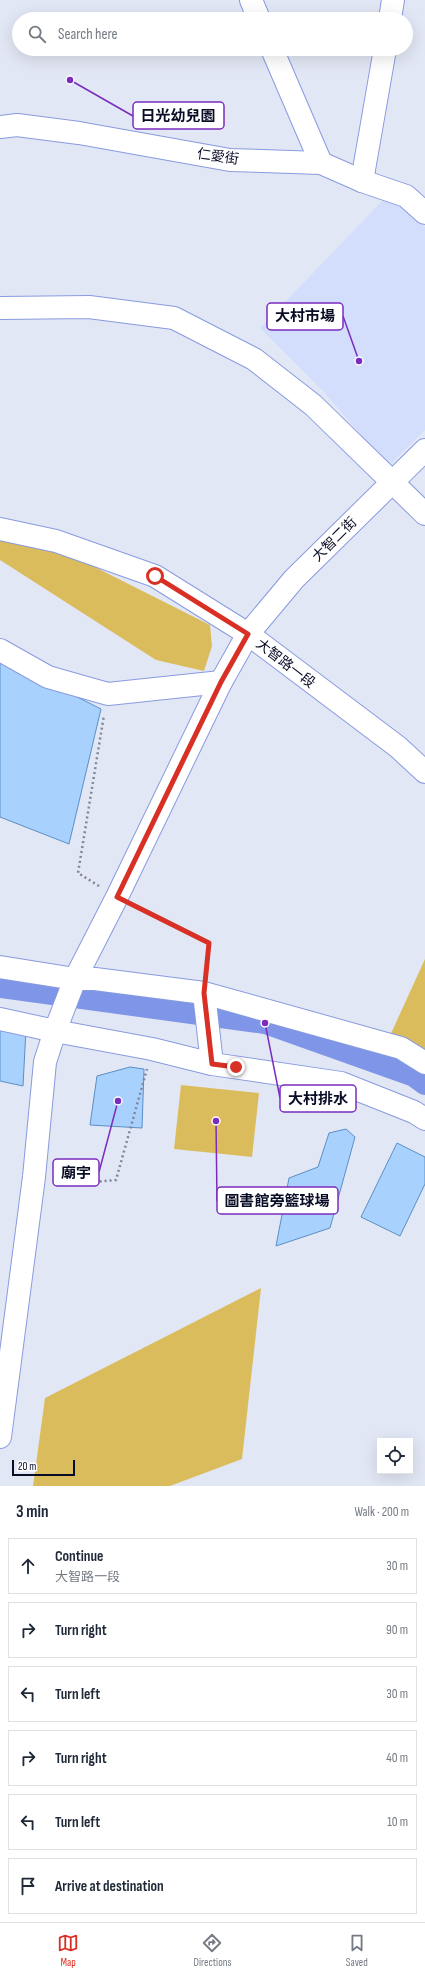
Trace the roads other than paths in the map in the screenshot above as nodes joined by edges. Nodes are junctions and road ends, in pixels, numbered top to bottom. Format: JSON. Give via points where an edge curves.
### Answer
{"nodes":[{"id":1,"x":251,"y":0,"type":"edge"},
{"id":2,"x":393,"y":0,"type":"edge"},
{"id":3,"x":256,"y":12,"type":"edge"},
{"id":4,"x":391,"y":12,"type":"edge"},
{"id":5,"x":275,"y":56,"type":"edge"},
{"id":6,"x":384,"y":56,"type":"edge"},
{"id":7,"x":0,"y":127,"type":"edge"},
{"id":8,"x":321,"y":163,"type":"junction"},
{"id":9,"x":362,"y":181,"type":"junction"},
{"id":10,"x":425,"y":213,"type":"edge"},
{"id":11,"x":0,"y":308,"type":"edge"},
{"id":12,"x":425,"y":450,"type":"edge"},
{"id":13,"x":392,"y":482,"type":"junction"},
{"id":14,"x":425,"y":514,"type":"edge"},
{"id":15,"x":0,"y":529,"type":"edge"},
{"id":16,"x":248,"y":634,"type":"junction"},
{"id":17,"x":0,"y":650,"type":"edge"},
{"id":18,"x":221,"y":682,"type":"junction"},
{"id":19,"x":425,"y":772,"type":"edge"},
{"id":20,"x":0,"y":967,"type":"edge"},
{"id":21,"x":75,"y":979,"type":"junction"},
{"id":22,"x":204,"y":993,"type":"junction"},
{"id":23,"x":0,"y":1019,"type":"edge"},
{"id":24,"x":55,"y":1030,"type":"junction"},
{"id":25,"x":212,"y":1064,"type":"junction"},
{"id":26,"x":425,"y":1064,"type":"edge"},
{"id":27,"x":425,"y":1119,"type":"edge"},
{"id":28,"x":0,"y":1437,"type":"edge"}],
"edges":[{"from":1,"to":3,"type":"street"},
{"from":2,"to":4,"type":"street"},
{"from":5,"to":8,"type":"street"},
{"from":6,"to":9,"type":"street"},
{"from":7,"to":8,"type":"street","name":"仁愛街","via":[[17,124],[230,160]]},
{"from":8,"to":9,"type":"street","name":"仁愛街"},
{"from":9,"to":10,"type":"street","name":"仁愛街","via":[[406,196]]},
{"from":11,"to":13,"type":"street","via":[[89,308],[174,318],[254,359],[313,405]]},
{"from":12,"to":13,"type":"street","name":"大智二街"},
{"from":13,"to":14,"type":"street"},
{"from":13,"to":16,"type":"street","name":"大智二街","via":[[294,579]]},
{"from":15,"to":16,"type":"street","name":"大智路一段","via":[[56,541],[155,576]]},
{"from":16,"to":18,"type":"street","name":"大智二街"},
{"from":16,"to":19,"type":"street","name":"大智路一段","via":[[398,747]]},
{"from":17,"to":18,"type":"street","via":[[48,678],[108,694]]},
{"from":18,"to":21,"type":"street","name":"大智二街"},
{"from":20,"to":21,"type":"street"},
{"from":21,"to":22,"type":"street","via":[[95,979]]},
{"from":21,"to":24,"type":"street","name":"大智二街"},
{"from":22,"to":25,"type":"street"},
{"from":22,"to":26,"type":"street","via":[[402,1048]]},
{"from":23,"to":24,"type":"street"},
{"from":24,"to":25,"type":"street"},
{"from":24,"to":28,"type":"street","name":"大智二街","via":[[45,1062],[34,1177]]},
{"from":25,"to":27,"type":"street","via":[[341,1083],[414,1112]]}]}
